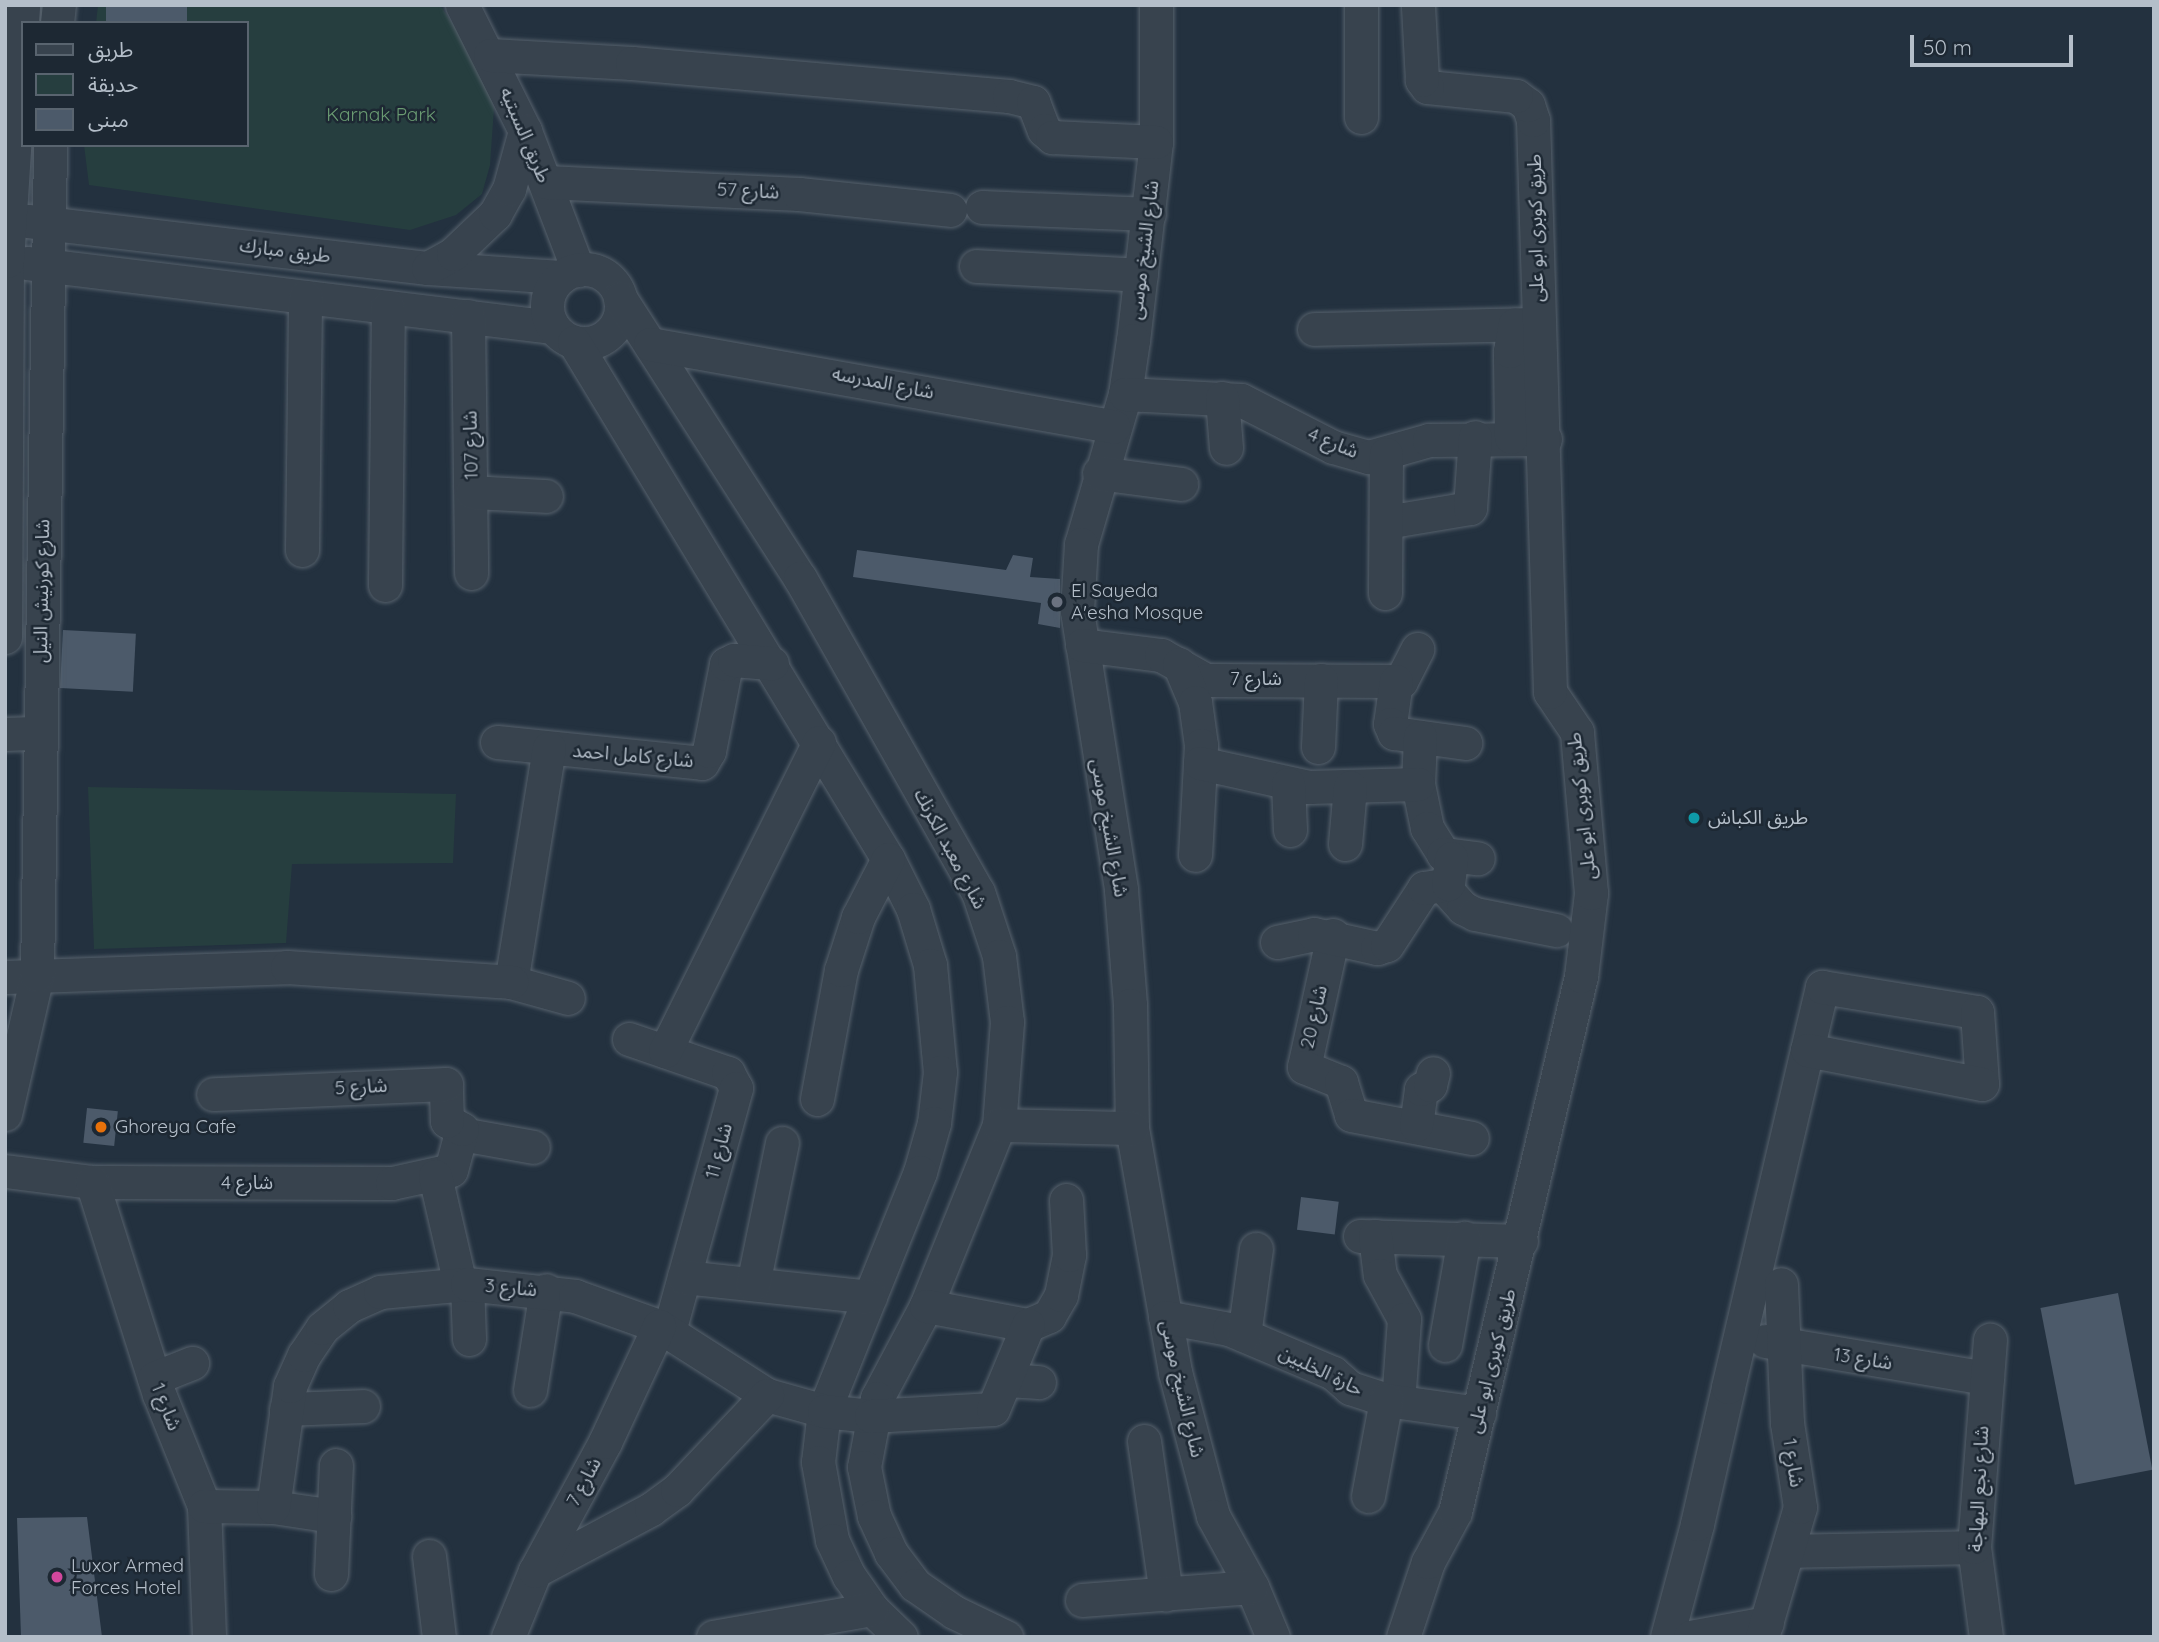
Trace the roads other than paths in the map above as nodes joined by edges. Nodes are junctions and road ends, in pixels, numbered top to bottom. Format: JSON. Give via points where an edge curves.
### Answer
{"nodes":[{"id":1,"x":462,"y":5,"type":"edge"},
{"id":2,"x":1156,"y":5,"type":"edge"},
{"id":3,"x":1361,"y":5,"type":"edge"},
{"id":4,"x":1418,"y":5,"type":"edge"},
{"id":5,"x":21,"y":36,"type":"edge"},
{"id":6,"x":490,"y":55,"type":"junction"},
{"id":7,"x":1361,"y":117,"type":"dead end"},
{"id":8,"x":526,"y":131,"type":"junction"},
{"id":9,"x":1156,"y":142,"type":"junction"},
{"id":10,"x":50,"y":147,"type":"edge"},
{"id":11,"x":546,"y":183,"type":"junction"},
{"id":12,"x":1149,"y":214,"type":"junction"},
{"id":13,"x":9,"y":219,"type":"junction"},
{"id":14,"x":49,"y":223,"type":"junction"},
{"id":15,"x":7,"y":261,"type":"junction"},
{"id":16,"x":48,"y":265,"type":"junction"},
{"id":17,"x":976,"y":266,"type":"dead end"},
{"id":18,"x":428,"y":268,"type":"junction"},
{"id":19,"x":570,"y":274,"type":"junction"},
{"id":20,"x":1141,"y":275,"type":"junction"},
{"id":21,"x":305,"y":297,"type":"junction"},
{"id":22,"x":620,"y":299,"type":"junction"},
{"id":23,"x":388,"y":307,"type":"junction"},
{"id":24,"x":468,"y":316,"type":"junction"},
{"id":25,"x":1526,"y":324,"type":"junction"},
{"id":26,"x":1314,"y":330,"type":"dead end"},
{"id":27,"x":564,"y":335,"type":"junction"},
{"id":28,"x":650,"y":344,"type":"junction"},
{"id":29,"x":1125,"y":394,"type":"junction"},
{"id":30,"x":1222,"y":398,"type":"junction"},
{"id":31,"x":1114,"y":427,"type":"junction"},
{"id":32,"x":1511,"y":437,"type":"junction"},
{"id":33,"x":1475,"y":438,"type":"junction"},
{"id":34,"x":1545,"y":439,"type":"junction"},
{"id":35,"x":1226,"y":448,"type":"dead end"},
{"id":36,"x":1386,"y":454,"type":"junction"},
{"id":37,"x":1099,"y":473,"type":"junction"},
{"id":38,"x":1181,"y":484,"type":"dead end"},
{"id":39,"x":472,"y":492,"type":"junction"},
{"id":40,"x":546,"y":496,"type":"dead end"},
{"id":41,"x":1386,"y":522,"type":"junction"},
{"id":42,"x":302,"y":550,"type":"dead end"},
{"id":43,"x":471,"y":573,"type":"dead end"},
{"id":44,"x":385,"y":585,"type":"dead end"},
{"id":45,"x":1385,"y":593,"type":"dead end"},
{"id":46,"x":5,"y":638,"type":"edge"},
{"id":47,"x":1082,"y":645,"type":"junction"},
{"id":48,"x":1417,"y":649,"type":"dead end"},
{"id":49,"x":772,"y":663,"type":"junction"},
{"id":50,"x":1179,"y":664,"type":"junction"},
{"id":51,"x":1321,"y":680,"type":"junction"},
{"id":52,"x":1396,"y":681,"type":"junction"},
{"id":53,"x":40,"y":733,"type":"junction"},
{"id":54,"x":5,"y":734,"type":"edge"},
{"id":55,"x":1420,"y":737,"type":"junction"},
{"id":56,"x":498,"y":742,"type":"dead end"},
{"id":57,"x":819,"y":742,"type":"junction"},
{"id":58,"x":1465,"y":743,"type":"dead end"},
{"id":59,"x":1318,"y":747,"type":"dead end"},
{"id":60,"x":548,"y":748,"type":"junction"},
{"id":61,"x":1200,"y":763,"type":"junction"},
{"id":62,"x":1289,"y":784,"type":"junction"},
{"id":63,"x":1418,"y":784,"type":"junction"},
{"id":64,"x":1350,"y":787,"type":"junction"},
{"id":65,"x":1290,"y":830,"type":"dead end"},
{"id":66,"x":1345,"y":844,"type":"dead end"},
{"id":67,"x":1195,"y":856,"type":"dead end"},
{"id":68,"x":888,"y":859,"type":"junction"},
{"id":69,"x":1458,"y":867,"type":"junction"},
{"id":70,"x":1556,"y":930,"type":"dead end"},
{"id":71,"x":1333,"y":935,"type":"junction"},
{"id":72,"x":1277,"y":942,"type":"dead end"},
{"id":73,"x":21,"y":976,"type":"edge"},
{"id":74,"x":511,"y":982,"type":"junction"},
{"id":75,"x":568,"y":998,"type":"dead end"},
{"id":76,"x":5,"y":1001,"type":"edge"},
{"id":77,"x":21,"y":1034,"type":"junction"},
{"id":78,"x":629,"y":1039,"type":"dead end"},
{"id":79,"x":1807,"y":1050,"type":"junction"},
{"id":80,"x":666,"y":1051,"type":"junction"},
{"id":81,"x":1433,"y":1073,"type":"dead end"},
{"id":82,"x":213,"y":1094,"type":"dead end"},
{"id":83,"x":817,"y":1099,"type":"dead end"},
{"id":84,"x":5,"y":1114,"type":"edge"},
{"id":85,"x":999,"y":1125,"type":"junction"},
{"id":86,"x":1416,"y":1125,"type":"junction"},
{"id":87,"x":1132,"y":1128,"type":"junction"},
{"id":88,"x":461,"y":1135,"type":"junction"},
{"id":89,"x":1472,"y":1138,"type":"dead end"},
{"id":90,"x":782,"y":1143,"type":"dead end"},
{"id":91,"x":533,"y":1147,"type":"dead end"},
{"id":92,"x":5,"y":1171,"type":"edge"},
{"id":93,"x":435,"y":1176,"type":"junction"},
{"id":94,"x":92,"y":1182,"type":"junction"},
{"id":95,"x":1066,"y":1200,"type":"dead end"},
{"id":96,"x":1464,"y":1238,"type":"junction"},
{"id":97,"x":1521,"y":1241,"type":"junction"},
{"id":98,"x":1256,"y":1249,"type":"dead end"},
{"id":99,"x":684,"y":1277,"type":"junction"},
{"id":100,"x":463,"y":1284,"type":"junction"},
{"id":101,"x":753,"y":1284,"type":"junction"},
{"id":102,"x":1782,"y":1284,"type":"dead end"},
{"id":103,"x":546,"y":1290,"type":"junction"},
{"id":104,"x":870,"y":1297,"type":"junction"},
{"id":105,"x":926,"y":1306,"type":"junction"},
{"id":106,"x":1166,"y":1317,"type":"junction"},
{"id":107,"x":1028,"y":1325,"type":"junction"},
{"id":108,"x":664,"y":1329,"type":"junction"},
{"id":109,"x":1244,"y":1335,"type":"junction"},
{"id":110,"x":1740,"y":1336,"type":"junction"},
{"id":111,"x":469,"y":1339,"type":"dead end"},
{"id":112,"x":1990,"y":1340,"type":"dead end"},
{"id":113,"x":1445,"y":1345,"type":"dead end"},
{"id":114,"x":1785,"y":1345,"type":"junction"},
{"id":115,"x":192,"y":1363,"type":"dead end"},
{"id":116,"x":154,"y":1378,"type":"junction"},
{"id":117,"x":1987,"y":1378,"type":"junction"},
{"id":118,"x":530,"y":1390,"type":"dead end"},
{"id":119,"x":767,"y":1395,"type":"junction"},
{"id":120,"x":1392,"y":1401,"type":"junction"},
{"id":121,"x":363,"y":1406,"type":"dead end"},
{"id":122,"x":286,"y":1409,"type":"junction"},
{"id":123,"x":824,"y":1411,"type":"junction"},
{"id":124,"x":1479,"y":1413,"type":"junction"},
{"id":125,"x":871,"y":1416,"type":"junction"},
{"id":126,"x":1144,"y":1441,"type":"dead end"},
{"id":127,"x":336,"y":1465,"type":"dead end"},
{"id":128,"x":1368,"y":1496,"type":"dead end"},
{"id":129,"x":204,"y":1506,"type":"junction"},
{"id":130,"x":273,"y":1507,"type":"junction"},
{"id":131,"x":334,"y":1516,"type":"junction"},
{"id":132,"x":1973,"y":1547,"type":"junction"},
{"id":133,"x":1789,"y":1552,"type":"junction"},
{"id":134,"x":429,"y":1556,"type":"dead end"},
{"id":135,"x":535,"y":1571,"type":"junction"},
{"id":136,"x":331,"y":1574,"type":"dead end"},
{"id":137,"x":1252,"y":1587,"type":"junction"},
{"id":138,"x":1166,"y":1594,"type":"junction"},
{"id":139,"x":1082,"y":1600,"type":"dead end"},
{"id":140,"x":872,"y":1609,"type":"junction"},
{"id":141,"x":1765,"y":1630,"type":"edge"},
{"id":142,"x":209,"y":1637,"type":"edge"},
{"id":143,"x":439,"y":1637,"type":"edge"},
{"id":144,"x":508,"y":1637,"type":"edge"},
{"id":145,"x":713,"y":1637,"type":"edge"},
{"id":146,"x":901,"y":1637,"type":"edge"},
{"id":147,"x":1006,"y":1637,"type":"edge"},
{"id":148,"x":1273,"y":1637,"type":"edge"},
{"id":149,"x":1403,"y":1637,"type":"edge"},
{"id":150,"x":1667,"y":1637,"type":"edge"},
{"id":151,"x":1690,"y":1637,"type":"edge"},
{"id":152,"x":1986,"y":1637,"type":"edge"}],
"edges":[{"from":1,"to":6,"type":"street","name":"طريق السبتيه"},
{"from":2,"to":9,"type":"street","name":"شارع الشيخ موسى"},
{"from":3,"to":7,"type":"street"},
{"from":4,"to":25,"type":"street","name":"طريق كوبرى ابو على","via":[[1427,87],[1516,96],[1532,112]]},
{"from":5,"to":13,"type":"street","name":"شارع كورنيش النيل"},
{"from":6,"to":8,"type":"street","name":"طريق السبتيه"},
{"from":6,"to":9,"type":"street","via":[[1009,96],[1033,102],[1044,130],[1052,137]]},
{"from":8,"to":11,"type":"street","name":"طريق السبتيه"},
{"from":8,"to":18,"type":"street","via":[[509,188],[495,214],[461,248]]},
{"from":9,"to":12,"type":"street","name":"شارع الشيخ موسى"},
{"from":10,"to":14,"type":"street","name":"شارع كورنيش النيل"},
{"from":11,"to":12,"type":"street","name":"شارع 57","via":[[799,194],[966,209]]},
{"from":11,"to":19,"type":"street","name":"طريق السبتيه"},
{"from":12,"to":20,"type":"street","name":"شارع الشيخ موسى"},
{"from":13,"to":14,"type":"street","name":"طريق مبارك"},
{"from":13,"to":15,"type":"street","name":"شارع كورنيش النيل"},
{"from":14,"to":16,"type":"street","name":"شارع كورنيش النيل"},
{"from":14,"to":18,"type":"street","name":"طريق مبارك"},
{"from":15,"to":16,"type":"street"},
{"from":15,"to":46,"type":"street","name":"شارع كورنيش النيل"},
{"from":16,"to":21,"type":"street"},
{"from":16,"to":53,"type":"street","name":"شارع كورنيش النيل"},
{"from":17,"to":20,"type":"street"},
{"from":18,"to":19,"type":"street","name":"طريق مبارك"},
{"from":19,"to":22,"type":"street","via":[[605,276]]},
{"from":19,"to":27,"type":"street","via":[[548,301]]},
{"from":20,"to":29,"type":"street","name":"شارع الشيخ موسى"},
{"from":21,"to":23,"type":"street"},
{"from":21,"to":42,"type":"street"},
{"from":22,"to":27,"type":"street","via":[[614,328],[596,340]]},
{"from":22,"to":28,"type":"street","name":"شارع معبد الكرنك"},
{"from":23,"to":24,"type":"street"},
{"from":23,"to":44,"type":"street"},
{"from":24,"to":27,"type":"street"},
{"from":24,"to":39,"type":"street","name":"شارع 107"},
{"from":25,"to":26,"type":"street"},
{"from":25,"to":32,"type":"street","via":[[1510,351]]},
{"from":25,"to":34,"type":"street","name":"طريق كوبرى ابو على"},
{"from":27,"to":49,"type":"street"},
{"from":28,"to":31,"type":"street","name":"شارع المدرسه"},
{"from":28,"to":85,"type":"street","name":"شارع معبد الكرنك","via":[[800,578],[978,892],[999,956],[1007,1022]]},
{"from":29,"to":30,"type":"street","name":"شارع 4"},
{"from":29,"to":31,"type":"street","name":"شارع الشيخ موسى"},
{"from":30,"to":35,"type":"street"},
{"from":30,"to":36,"type":"street","name":"شارع 4","via":[[1260,407],[1350,453]]},
{"from":31,"to":37,"type":"street","name":"شارع الشيخ موسى"},
{"from":32,"to":33,"type":"street","name":"شارع 4"},
{"from":32,"to":34,"type":"street","name":"شارع 4"},
{"from":33,"to":36,"type":"street","name":"شارع 4","via":[[1429,440]]},
{"from":33,"to":41,"type":"street","via":[[1469,508]]},
{"from":34,"to":97,"type":"street","name":"طريق كوبرى ابو على","via":[[1550,692],[1577,732],[1591,893],[1581,976]]},
{"from":36,"to":41,"type":"street"},
{"from":37,"to":38,"type":"street"},
{"from":37,"to":47,"type":"street","name":"شارع الشيخ موسى","via":[[1081,544],[1077,611]]},
{"from":39,"to":40,"type":"street"},
{"from":39,"to":43,"type":"street","name":"شارع 107"},
{"from":41,"to":45,"type":"street"},
{"from":47,"to":50,"type":"street","name":"شارع 7","via":[[1161,655]]},
{"from":47,"to":87,"type":"street","name":"شارع الشيخ موسى","via":[[1121,890],[1130,1005]]},
{"from":48,"to":52,"type":"street","via":[[1407,676]]},
{"from":49,"to":57,"type":"street"},
{"from":49,"to":60,"type":"street","name":"شارع كامل احمد","via":[[734,660],[726,664],[709,751],[702,763]]},
{"from":50,"to":51,"type":"street","name":"شارع 7","via":[[1206,680]]},
{"from":50,"to":61,"type":"street","via":[[1195,702]]},
{"from":51,"to":52,"type":"street","name":"شارع 7"},
{"from":51,"to":59,"type":"street"},
{"from":52,"to":55,"type":"street","via":[[1391,729]]},
{"from":53,"to":54,"type":"street"},
{"from":53,"to":73,"type":"street","name":"شارع كورنيش النيل"},
{"from":55,"to":58,"type":"street"},
{"from":55,"to":63,"type":"street"},
{"from":56,"to":60,"type":"street","name":"شارع كامل احمد"},
{"from":57,"to":68,"type":"street"},
{"from":57,"to":80,"type":"street"},
{"from":60,"to":74,"type":"street"},
{"from":61,"to":62,"type":"street"},
{"from":61,"to":67,"type":"street"},
{"from":62,"to":64,"type":"street"},
{"from":62,"to":65,"type":"street"},
{"from":63,"to":64,"type":"street"},
{"from":63,"to":69,"type":"street","via":[[1427,828],[1437,847]]},
{"from":64,"to":66,"type":"street"},
{"from":68,"to":83,"type":"street","via":[[858,917],[841,970]]},
{"from":68,"to":104,"type":"street","via":[[913,909],[930,965],[940,1072],[934,1123],[920,1172]]},
{"from":69,"to":70,"type":"street","via":[[1463,908]]},
{"from":69,"to":71,"type":"street","via":[[1424,888],[1387,945],[1377,948]]},
{"from":71,"to":72,"type":"street"},
{"from":71,"to":86,"type":"street","name":"شارع 20","via":[[1304,1068],[1341,1082],[1351,1115]]},
{"from":73,"to":74,"type":"street","via":[[301,968]]},
{"from":73,"to":77,"type":"street","name":"شارع كورنيش النيل","via":[[36,995]]},
{"from":74,"to":75,"type":"street"},
{"from":76,"to":77,"type":"street"},
{"from":77,"to":84,"type":"street","name":"شارع كورنيش النيل"},
{"from":78,"to":80,"type":"street","name":"شارع 11"},
{"from":79,"to":79,"type":"street","via":[[1822,987],[1977,1012],[1982,1084]]},
{"from":79,"to":110,"type":"street"},
{"from":80,"to":99,"type":"street","name":"شارع 11","via":[[728,1073],[736,1088]]},
{"from":81,"to":86,"type":"street","via":[[1430,1085],[1421,1089]]},
{"from":82,"to":88,"type":"street","name":"شارع 5","via":[[446,1084],[447,1121],[461,1126]]},
{"from":85,"to":87,"type":"street"},
{"from":85,"to":105,"type":"street","name":"شارع معبد الكرنك"},
{"from":86,"to":89,"type":"street","name":"شارع 20"},
{"from":87,"to":106,"type":"street","name":"شارع الشيخ موسى"},
{"from":88,"to":91,"type":"street"},
{"from":88,"to":93,"type":"street","via":[[454,1166]]},
{"from":90,"to":101,"type":"street"},
{"from":92,"to":94,"type":"street","name":"شارع 4"},
{"from":93,"to":94,"type":"street","name":"شارع 4","via":[[392,1183]]},
{"from":93,"to":100,"type":"street"},
{"from":94,"to":116,"type":"street","name":"شارع 1"},
{"from":95,"to":107,"type":"street","via":[[1069,1255],[1061,1295],[1049,1316]]},
{"from":96,"to":97,"type":"street"},
{"from":96,"to":113,"type":"street"},
{"from":96,"to":120,"type":"street","via":[[1368,1236],[1380,1275],[1404,1318]]},
{"from":97,"to":124,"type":"street","name":"طريق كوبرى ابو على"},
{"from":98,"to":109,"type":"street"},
{"from":99,"to":101,"type":"street"},
{"from":99,"to":108,"type":"street","name":"شارع 11"},
{"from":100,"to":103,"type":"street","name":"شارع 3"},
{"from":100,"to":111,"type":"street"},
{"from":100,"to":122,"type":"street","name":"شارع 3","via":[[380,1292],[349,1306],[322,1328],[304,1355],[290,1385]]},
{"from":101,"to":104,"type":"street"},
{"from":102,"to":114,"type":"street","name":"شارع 1"},
{"from":103,"to":108,"type":"street","name":"شارع 3","via":[[604,1303]]},
{"from":103,"to":118,"type":"street"},
{"from":104,"to":123,"type":"street"},
{"from":105,"to":107,"type":"street"},
{"from":105,"to":125,"type":"street","name":"شارع معبد الكرنك"},
{"from":106,"to":109,"type":"street","name":"حارة الخلبين"},
{"from":106,"to":137,"type":"street","name":"شارع الشيخ موسى","via":[[1175,1372],[1213,1516]]},
{"from":107,"to":125,"type":"street","name":"شارع 3","via":[[1023,1381],[993,1409]]},
{"from":108,"to":119,"type":"street","name":"شارع 3"},
{"from":108,"to":135,"type":"street","name":"شارع 7"},
{"from":109,"to":120,"type":"street","name":"حارة الخلبين","via":[[1333,1373],[1350,1388]]},
{"from":110,"to":114,"type":"street","name":"شارع 13"},
{"from":110,"to":150,"type":"street"},
{"from":112,"to":117,"type":"street","name":"شارع نجع البهاجة"},
{"from":114,"to":117,"type":"street","name":"شارع 13"},
{"from":114,"to":133,"type":"street","name":"شارع 1","via":[[1787,1423],[1800,1507]]},
{"from":115,"to":116,"type":"street"},
{"from":116,"to":129,"type":"street","name":"شارع 1"},
{"from":117,"to":132,"type":"street","name":"شارع نجع البهاجة"},
{"from":119,"to":123,"type":"street","name":"شارع 3"},
{"from":119,"to":135,"type":"street","via":[[677,1490],[632,1520]]},
{"from":120,"to":124,"type":"street","name":"حارة الخلبين"},
{"from":120,"to":128,"type":"street"},
{"from":121,"to":122,"type":"street"},
{"from":122,"to":130,"type":"street","name":"شارع 3"},
{"from":123,"to":125,"type":"street","name":"شارع 3"},
{"from":123,"to":140,"type":"street","via":[[818,1462],[822,1502],[849,1576]]},
{"from":124,"to":149,"type":"street","name":"طريق كوبرى ابو على","via":[[1455,1512],[1428,1562]]},
{"from":125,"to":147,"type":"street","name":"شارع معبد الكرنك","via":[[864,1466],[867,1492],[891,1553],[915,1585],[954,1612]]},
{"from":126,"to":138,"type":"street"},
{"from":127,"to":131,"type":"street"},
{"from":129,"to":130,"type":"street"},
{"from":129,"to":142,"type":"street","name":"شارع 1","via":[[209,1534]]},
{"from":130,"to":131,"type":"street"},
{"from":131,"to":136,"type":"street"},
{"from":132,"to":133,"type":"street"},
{"from":132,"to":152,"type":"street","name":"شارع نجع البهاجة"},
{"from":133,"to":141,"type":"street","name":"شارع 1"},
{"from":134,"to":143,"type":"street"},
{"from":135,"to":144,"type":"street","name":"شارع 7"},
{"from":137,"to":138,"type":"street"},
{"from":137,"to":148,"type":"street","name":"شارع الشيخ موسى"},
{"from":138,"to":139,"type":"street"},
{"from":140,"to":145,"type":"street"},
{"from":140,"to":146,"type":"street"},
{"from":141,"to":151,"type":"street"}]}
